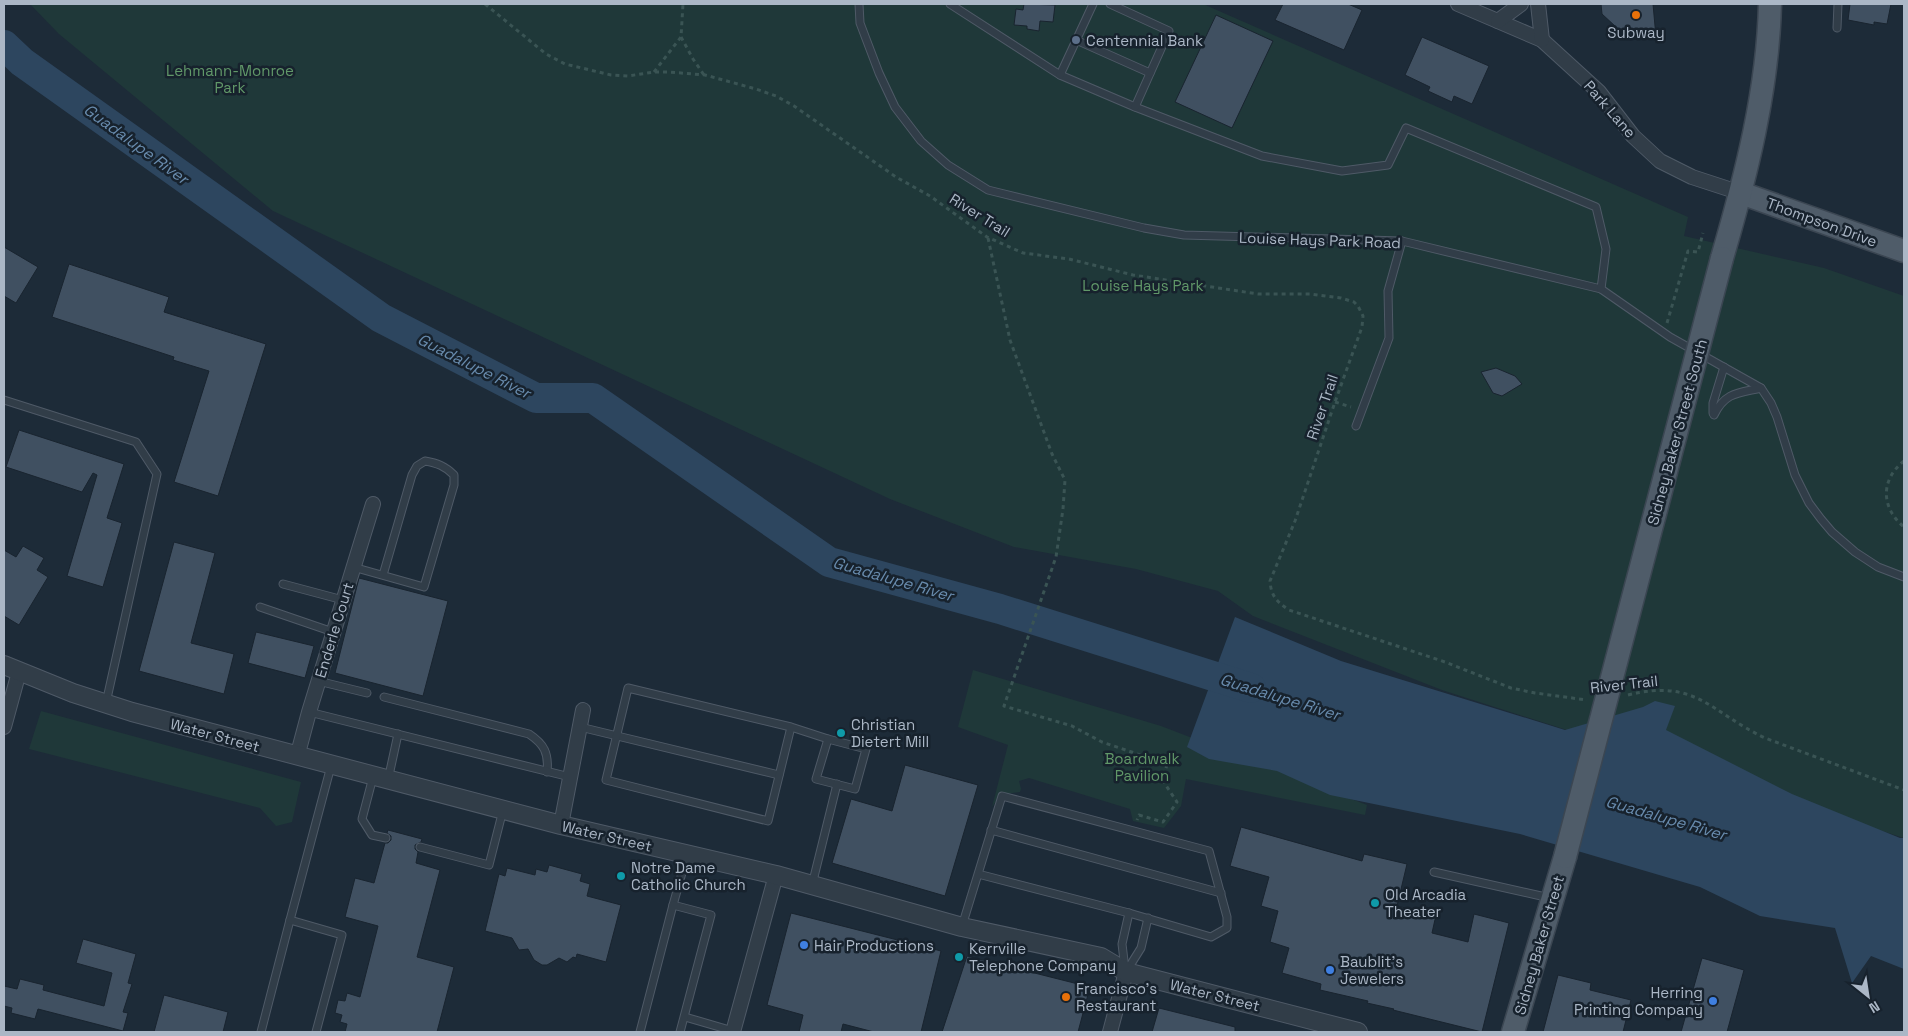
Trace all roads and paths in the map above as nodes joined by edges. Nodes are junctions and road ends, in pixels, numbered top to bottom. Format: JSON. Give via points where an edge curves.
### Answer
{"nodes":[{"id":1,"x":485,"y":4,"type":"edge"},
{"id":2,"x":683,"y":4,"type":"edge"},
{"id":3,"x":859,"y":4,"type":"edge"},
{"id":4,"x":950,"y":4,"type":"edge"},
{"id":5,"x":1092,"y":4,"type":"edge"},
{"id":6,"x":1110,"y":4,"type":"edge"},
{"id":7,"x":1458,"y":4,"type":"edge"},
{"id":8,"x":1521,"y":4,"type":"edge"},
{"id":9,"x":1538,"y":4,"type":"edge"},
{"id":10,"x":1770,"y":4,"type":"edge"},
{"id":11,"x":1838,"y":4,"type":"edge"},
{"id":12,"x":1498,"y":21,"type":"junction"},
{"id":13,"x":1837,"y":28,"type":"dead end"},
{"id":14,"x":681,"y":37,"type":"junction"},
{"id":15,"x":1076,"y":40,"type":"junction"},
{"id":16,"x":1542,"y":40,"type":"junction"},
{"id":17,"x":654,"y":72,"type":"junction"},
{"id":18,"x":1150,"y":73,"type":"junction"},
{"id":19,"x":705,"y":75,"type":"junction"},
{"id":20,"x":1060,"y":76,"type":"junction"},
{"id":21,"x":1135,"y":107,"type":"junction"},
{"id":22,"x":1741,"y":193,"type":"junction"},
{"id":23,"x":1703,"y":233,"type":"dead end"},
{"id":24,"x":988,"y":237,"type":"junction"},
{"id":25,"x":1402,"y":241,"type":"junction"},
{"id":26,"x":1904,"y":251,"type":"edge"},
{"id":27,"x":1601,"y":289,"type":"junction"},
{"id":28,"x":1664,"y":333,"type":"junction"},
{"id":29,"x":1724,"y":367,"type":"junction"},
{"id":30,"x":1761,"y":388,"type":"junction"},
{"id":31,"x":4,"y":400,"type":"edge"},
{"id":32,"x":1335,"y":402,"type":"junction"},
{"id":33,"x":1362,"y":411,"type":"junction"},
{"id":34,"x":1356,"y":426,"type":"dead end"},
{"id":35,"x":1904,"y":460,"type":"edge"},
{"id":36,"x":373,"y":504,"type":"dead end"},
{"id":37,"x":1904,"y":528,"type":"edge"},
{"id":38,"x":353,"y":567,"type":"junction"},
{"id":39,"x":383,"y":575,"type":"junction"},
{"id":40,"x":1904,"y":577,"type":"edge"},
{"id":41,"x":283,"y":584,"type":"dead end"},
{"id":42,"x":343,"y":600,"type":"junction"},
{"id":43,"x":260,"y":607,"type":"dead end"},
{"id":44,"x":333,"y":632,"type":"junction"},
{"id":45,"x":11,"y":668,"type":"edge"},
{"id":46,"x":318,"y":681,"type":"junction"},
{"id":47,"x":367,"y":693,"type":"dead end"},
{"id":48,"x":384,"y":697,"type":"dead end"},
{"id":49,"x":1621,"y":697,"type":"dead end"},
{"id":50,"x":1592,"y":701,"type":"dead end"},
{"id":51,"x":106,"y":704,"type":"junction"},
{"id":52,"x":583,"y":710,"type":"dead end"},
{"id":53,"x":309,"y":712,"type":"junction"},
{"id":54,"x":4,"y":727,"type":"edge"},
{"id":55,"x":580,"y":727,"type":"junction"},
{"id":56,"x":791,"y":727,"type":"junction"},
{"id":57,"x":398,"y":734,"type":"junction"},
{"id":58,"x":616,"y":736,"type":"junction"},
{"id":59,"x":828,"y":739,"type":"junction"},
{"id":60,"x":297,"y":757,"type":"junction"},
{"id":61,"x":331,"y":766,"type":"junction"},
{"id":62,"x":547,"y":772,"type":"junction"},
{"id":63,"x":780,"y":775,"type":"junction"},
{"id":64,"x":570,"y":777,"type":"junction"},
{"id":65,"x":381,"y":778,"type":"junction"},
{"id":66,"x":837,"y":784,"type":"junction"},
{"id":67,"x":1904,"y":790,"type":"edge"},
{"id":68,"x":503,"y":810,"type":"junction"},
{"id":69,"x":561,"y":825,"type":"junction"},
{"id":70,"x":991,"y":830,"type":"junction"},
{"id":71,"x":1134,"y":831,"type":"junction"},
{"id":72,"x":386,"y":838,"type":"dead end"},
{"id":73,"x":420,"y":847,"type":"dead end"},
{"id":74,"x":687,"y":854,"type":"junction"},
{"id":75,"x":1565,"y":857,"type":"joint"},
{"id":76,"x":1434,"y":872,"type":"dead end"},
{"id":77,"x":978,"y":874,"type":"junction"},
{"id":78,"x":776,"y":875,"type":"junction"},
{"id":79,"x":812,"y":885,"type":"junction"},
{"id":80,"x":1220,"y":893,"type":"junction"},
{"id":81,"x":1552,"y":899,"type":"junction"},
{"id":82,"x":673,"y":905,"type":"junction"},
{"id":83,"x":1129,"y":913,"type":"junction"},
{"id":84,"x":1148,"y":918,"type":"junction"},
{"id":85,"x":290,"y":920,"type":"junction"},
{"id":86,"x":962,"y":927,"type":"junction"},
{"id":87,"x":1126,"y":972,"type":"junction"},
{"id":88,"x":685,"y":1017,"type":"junction"},
{"id":89,"x":1322,"y":1028,"type":"edge"},
{"id":90,"x":260,"y":1032,"type":"edge"},
{"id":91,"x":316,"y":1032,"type":"edge"},
{"id":92,"x":640,"y":1032,"type":"edge"},
{"id":93,"x":680,"y":1032,"type":"edge"},
{"id":94,"x":733,"y":1032,"type":"edge"},
{"id":95,"x":1110,"y":1032,"type":"edge"},
{"id":96,"x":1358,"y":1032,"type":"edge"},
{"id":97,"x":1514,"y":1032,"type":"edge"}],
"edges":[{"from":1,"to":17,"type":"path","name":"River Trail","via":[[546,54],[565,64],[611,75]]},
{"from":2,"to":14,"type":"path"},
{"from":3,"to":25,"type":"lane","name":"Louise Hays Park Road","via":[[860,22],[895,106],[921,141],[948,165],[988,190],[1184,235]]},
{"from":4,"to":20,"type":"lane"},
{"from":5,"to":15,"type":"lane"},
{"from":6,"to":18,"type":"lane","via":[[1170,30]]},
{"from":7,"to":12,"type":"street","name":"Park Lane"},
{"from":8,"to":12,"type":"street"},
{"from":9,"to":16,"type":"street"},
{"from":10,"to":22,"type":"main road","name":"Sidney Baker Street South","via":[[1760,100]]},
{"from":11,"to":13,"type":"lane"},
{"from":12,"to":16,"type":"street","name":"Park Lane"},
{"from":14,"to":17,"type":"path"},
{"from":14,"to":19,"type":"path"},
{"from":15,"to":18,"type":"lane"},
{"from":15,"to":20,"type":"lane"},
{"from":16,"to":22,"type":"street","name":"Park Lane","via":[[1599,92],[1633,136],[1660,161],[1692,177]]},
{"from":17,"to":19,"type":"path","name":"River Trail"},
{"from":18,"to":21,"type":"lane"},
{"from":19,"to":24,"type":"path","name":"River Trail","via":[[756,89],[794,106]]},
{"from":20,"to":21,"type":"lane"},
{"from":21,"to":27,"type":"lane","via":[[1262,156],[1342,171],[1388,165],[1406,128],[1596,207],[1606,249]]},
{"from":22,"to":26,"type":"main road","name":"Thompson Drive"},
{"from":22,"to":75,"type":"main road","name":"Sidney Baker Street South","bridge":true},
{"from":23,"to":28,"type":"path","via":[[1698,252],[1688,251]]},
{"from":24,"to":32,"type":"path","name":"River Trail","via":[[1023,253],[1069,259],[1133,276],[1258,294],[1310,294],[1354,302],[1361,310],[1364,322]]},
{"from":24,"to":71,"type":"path","via":[[1010,340],[1052,454],[1065,480],[1056,557],[1004,706],[1072,726],[1102,742],[1167,764],[1163,781],[1177,802],[1163,822],[1139,815]]},
{"from":25,"to":27,"type":"lane","name":"Louise Hays Park Road"},
{"from":25,"to":33,"type":"lane","via":[[1388,291],[1389,338]]},
{"from":27,"to":28,"type":"lane","name":"Louise Hays Park Road"},
{"from":28,"to":29,"type":"lane","name":"Louise Hays Park Road"},
{"from":29,"to":30,"type":"lane","name":"Louise Hays Park Road"},
{"from":29,"to":30,"type":"lane","via":[[1713,404],[1714,415],[1719,404],[1731,395]]},
{"from":30,"to":40,"type":"lane","name":"Louise Hays Park Road","via":[[1777,417],[1798,482],[1809,504],[1832,532],[1855,552]]},
{"from":31,"to":51,"type":"lane","via":[[136,442],[157,474]]},
{"from":32,"to":33,"type":"path"},
{"from":32,"to":50,"type":"path","name":"River Trail","via":[[1295,521],[1270,581],[1273,598],[1289,610],[1512,688]]},
{"from":33,"to":34,"type":"lane"},
{"from":35,"to":37,"type":"path","via":[[1892,473],[1885,493],[1892,514]]},
{"from":36,"to":38,"type":"street","name":"Enderle Court"},
{"from":38,"to":39,"type":"lane"},
{"from":38,"to":42,"type":"street","name":"Enderle Court"},
{"from":39,"to":39,"type":"lane","via":[[424,587],[454,485],[454,475],[446,467],[425,461],[417,466]]},
{"from":41,"to":42,"type":"lane"},
{"from":42,"to":44,"type":"street","name":"Enderle Court"},
{"from":43,"to":44,"type":"lane"},
{"from":44,"to":46,"type":"street","name":"Enderle Court"},
{"from":45,"to":51,"type":"street","name":"Water Street"},
{"from":45,"to":54,"type":"street"},
{"from":46,"to":47,"type":"lane"},
{"from":46,"to":53,"type":"street","name":"Enderle Court"},
{"from":48,"to":62,"type":"lane","via":[[529,734],[540,742],[549,759]]},
{"from":49,"to":67,"type":"path","name":"River Trail","via":[[1646,691],[1691,694],[1765,738]]},
{"from":51,"to":60,"type":"street","name":"Water Street"},
{"from":52,"to":55,"type":"street"},
{"from":53,"to":57,"type":"lane"},
{"from":53,"to":60,"type":"street","name":"Enderle Court"},
{"from":55,"to":58,"type":"lane"},
{"from":55,"to":64,"type":"street"},
{"from":56,"to":58,"type":"lane","via":[[628,688]]},
{"from":56,"to":59,"type":"lane"},
{"from":56,"to":63,"type":"lane"},
{"from":57,"to":62,"type":"lane"},
{"from":57,"to":65,"type":"lane"},
{"from":58,"to":63,"type":"lane"},
{"from":58,"to":63,"type":"lane","via":[[606,780],[768,821]]},
{"from":59,"to":66,"type":"lane","via":[[816,779]]},
{"from":59,"to":66,"type":"lane","via":[[866,749],[855,789]]},
{"from":60,"to":61,"type":"street","name":"Water Street"},
{"from":61,"to":65,"type":"street","name":"Water Street"},
{"from":61,"to":85,"type":"lane"},
{"from":62,"to":64,"type":"lane"},
{"from":64,"to":69,"type":"street"},
{"from":65,"to":68,"type":"street","name":"Water Street"},
{"from":65,"to":72,"type":"lane","via":[[362,818],[372,835]]},
{"from":66,"to":79,"type":"lane"},
{"from":68,"to":69,"type":"street","name":"Water Street"},
{"from":68,"to":73,"type":"lane","via":[[489,865]]},
{"from":69,"to":74,"type":"street","name":"Water Street"},
{"from":70,"to":71,"type":"lane","via":[[1002,796]]},
{"from":70,"to":77,"type":"lane"},
{"from":70,"to":80,"type":"lane"},
{"from":71,"to":80,"type":"lane","via":[[1209,851]]},
{"from":74,"to":78,"type":"street","name":"Water Street"},
{"from":74,"to":82,"type":"lane"},
{"from":75,"to":81,"type":"main road","name":"Sidney Baker Street"},
{"from":76,"to":81,"type":"lane"},
{"from":77,"to":83,"type":"lane"},
{"from":77,"to":86,"type":"lane"},
{"from":78,"to":79,"type":"street","name":"Water Street"},
{"from":78,"to":94,"type":"street"},
{"from":79,"to":86,"type":"street","name":"Water Street"},
{"from":80,"to":84,"type":"lane","via":[[1227,928],[1211,937]]},
{"from":81,"to":97,"type":"main road","name":"Sidney Baker Street"},
{"from":82,"to":88,"type":"lane","via":[[711,915]]},
{"from":82,"to":92,"type":"lane"},
{"from":83,"to":84,"type":"lane"},
{"from":83,"to":87,"type":"lane","via":[[1122,944]]},
{"from":84,"to":87,"type":"lane","via":[[1141,948]]},
{"from":85,"to":90,"type":"lane"},
{"from":85,"to":91,"type":"lane","via":[[342,935]]},
{"from":86,"to":87,"type":"street","name":"Water Street","via":[[1101,957]]},
{"from":87,"to":89,"type":"street","name":"Water Street"},
{"from":87,"to":95,"type":"street"},
{"from":88,"to":93,"type":"lane"},
{"from":88,"to":94,"type":"lane"},
{"from":89,"to":96,"type":"street","name":"Water Street"}]}
